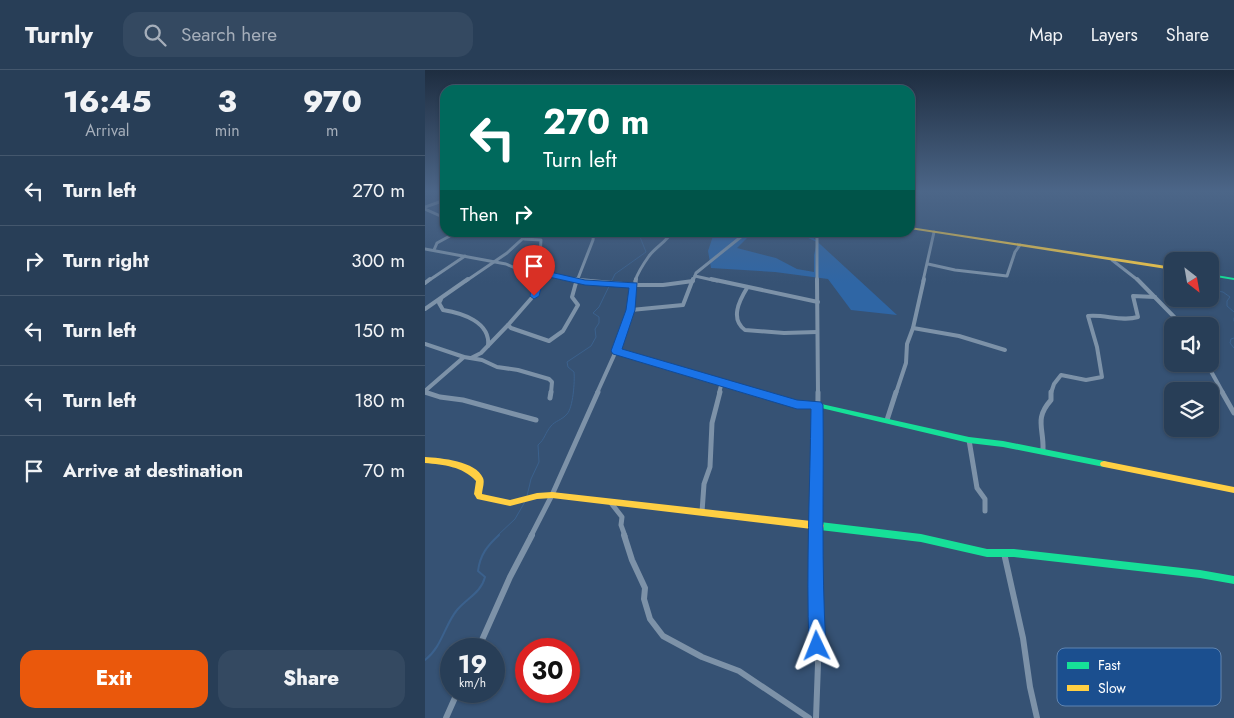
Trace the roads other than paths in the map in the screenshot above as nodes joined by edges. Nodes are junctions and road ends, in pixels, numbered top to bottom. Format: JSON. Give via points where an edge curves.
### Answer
{"nodes":[{"id":1,"x":915,"y":229,"type":"edge"},
{"id":2,"x":934,"y":232,"type":"junction"},
{"id":3,"x":448,"y":237,"type":"edge"},
{"id":4,"x":593,"y":237,"type":"edge"},
{"id":5,"x":669,"y":237,"type":"edge"},
{"id":6,"x":741,"y":237,"type":"edge"},
{"id":7,"x":817,"y":237,"type":"edge"},
{"id":8,"x":524,"y":239,"type":"joint"},
{"id":9,"x":1020,"y":245,"type":"junction"},
{"id":10,"x":425,"y":249,"type":"edge"},
{"id":11,"x":434,"y":250,"type":"junction"},
{"id":12,"x":465,"y":256,"type":"junction"},
{"id":13,"x":1112,"y":260,"type":"junction"},
{"id":14,"x":494,"y":262,"type":"junction"},
{"id":15,"x":928,"y":264,"type":"junction"},
{"id":16,"x":1164,"y":268,"type":"edge"},
{"id":17,"x":537,"y":272,"type":"junction"},
{"id":18,"x":695,"y":276,"type":"junction"},
{"id":19,"x":1219,"y":276,"type":"edge"},
{"id":20,"x":1234,"y":279,"type":"edge"},
{"id":21,"x":576,"y":281,"type":"junction"},
{"id":22,"x":693,"y":281,"type":"junction"},
{"id":23,"x":425,"y":283,"type":"edge"},
{"id":24,"x":634,"y":285,"type":"junction"},
{"id":25,"x":747,"y":288,"type":"junction"},
{"id":26,"x":1155,"y":297,"type":"junction"},
{"id":27,"x":441,"y":299,"type":"junction"},
{"id":28,"x":425,"y":302,"type":"edge"},
{"id":29,"x":817,"y":302,"type":"junction"},
{"id":30,"x":432,"y":304,"type":"junction"},
{"id":31,"x":425,"y":309,"type":"edge"},
{"id":32,"x":631,"y":310,"type":"junction"},
{"id":33,"x":1174,"y":317,"type":"edge"},
{"id":34,"x":508,"y":325,"type":"junction"},
{"id":35,"x":913,"y":328,"type":"junction"},
{"id":36,"x":817,"y":332,"type":"junction"},
{"id":37,"x":425,"y":344,"type":"edge"},
{"id":38,"x":488,"y":346,"type":"junction"},
{"id":39,"x":1005,"y":350,"type":"dead end"},
{"id":40,"x":616,"y":351,"type":"junction"},
{"id":41,"x":464,"y":357,"type":"junction"},
{"id":42,"x":471,"y":358,"type":"junction"},
{"id":43,"x":1211,"y":372,"type":"edge"},
{"id":44,"x":722,"y":382,"type":"junction"},
{"id":45,"x":425,"y":392,"type":"edge"},
{"id":46,"x":550,"y":398,"type":"dead end"},
{"id":47,"x":817,"y":405,"type":"junction"},
{"id":48,"x":1234,"y":413,"type":"edge"},
{"id":49,"x":536,"y":420,"type":"dead end"},
{"id":50,"x":887,"y":420,"type":"junction"},
{"id":51,"x":969,"y":440,"type":"junction"},
{"id":52,"x":1038,"y":452,"type":"junction"},
{"id":53,"x":425,"y":460,"type":"edge"},
{"id":54,"x":1234,"y":490,"type":"edge"},
{"id":55,"x":552,"y":495,"type":"junction"},
{"id":56,"x":610,"y":502,"type":"junction"},
{"id":57,"x":985,"y":511,"type":"dead end"},
{"id":58,"x":702,"y":512,"type":"junction"},
{"id":59,"x":817,"y":527,"type":"junction"},
{"id":60,"x":1003,"y":553,"type":"junction"},
{"id":61,"x":1234,"y":580,"type":"edge"},
{"id":62,"x":483,"y":638,"type":"edge"},
{"id":63,"x":453,"y":703,"type":"edge"},
{"id":64,"x":446,"y":718,"type":"edge"},
{"id":65,"x":809,"y":718,"type":"edge"},
{"id":66,"x":816,"y":718,"type":"edge"},
{"id":67,"x":1037,"y":718,"type":"edge"}],
"edges":[{"from":1,"to":2,"type":"street"},
{"from":2,"to":9,"type":"street"},
{"from":2,"to":15,"type":"street"},
{"from":3,"to":11,"type":"street","via":[[437,243]]},
{"from":4,"to":21,"type":"street"},
{"from":5,"to":24,"type":"street","via":[[648,257]]},
{"from":6,"to":18,"type":"street"},
{"from":7,"to":29,"type":"street"},
{"from":8,"to":14,"type":"street"},
{"from":8,"to":17,"type":"street","via":[[541,240],[542,253]]},
{"from":9,"to":13,"type":"street"},
{"from":9,"to":15,"type":"street","via":[[1007,276]]},
{"from":10,"to":11,"type":"street"},
{"from":11,"to":12,"type":"street"},
{"from":12,"to":14,"type":"street"},
{"from":12,"to":23,"type":"street"},
{"from":13,"to":16,"type":"street"},
{"from":13,"to":26,"type":"street"},
{"from":14,"to":17,"type":"street"},
{"from":14,"to":27,"type":"street"},
{"from":15,"to":35,"type":"street"},
{"from":17,"to":21,"type":"street"},
{"from":17,"to":34,"type":"street","via":[[533,277],[537,288],[534,296]]},
{"from":18,"to":22,"type":"street"},
{"from":18,"to":25,"type":"street"},
{"from":19,"to":20,"type":"street"},
{"from":21,"to":24,"type":"street"},
{"from":21,"to":34,"type":"street","via":[[572,297],[578,305],[553,340]]},
{"from":22,"to":24,"type":"street","via":[[663,286]]},
{"from":22,"to":32,"type":"street","via":[[683,305]]},
{"from":24,"to":32,"type":"street"},
{"from":25,"to":29,"type":"street"},
{"from":25,"to":36,"type":"street","via":[[736,315],[741,328],[784,333]]},
{"from":26,"to":33,"type":"street"},
{"from":26,"to":52,"type":"street","via":[[1133,296],[1138,311],[1136,318],[1089,316],[1102,377],[1078,381],[1061,375],[1055,381],[1051,400],[1041,409],[1044,444],[1043,450]]},
{"from":27,"to":30,"type":"street"},
{"from":27,"to":38,"type":"street","via":[[439,304],[443,310],[462,314],[481,324],[489,338]]},
{"from":28,"to":30,"type":"street"},
{"from":29,"to":36,"type":"street"},
{"from":30,"to":31,"type":"street"},
{"from":32,"to":40,"type":"street"},
{"from":34,"to":38,"type":"street"},
{"from":35,"to":39,"type":"street","via":[[959,336]]},
{"from":35,"to":50,"type":"street","via":[[907,344],[906,363]]},
{"from":36,"to":47,"type":"street"},
{"from":37,"to":41,"type":"street"},
{"from":38,"to":42,"type":"street"},
{"from":40,"to":44,"type":"street"},
{"from":40,"to":55,"type":"street"},
{"from":41,"to":42,"type":"street"},
{"from":41,"to":45,"type":"street"},
{"from":42,"to":46,"type":"street","via":[[549,379],[552,382]]},
{"from":43,"to":48,"type":"street"},
{"from":44,"to":47,"type":"street","via":[[797,405]]},
{"from":44,"to":58,"type":"street","via":[[712,422],[713,447],[704,484]]},
{"from":45,"to":49,"type":"street"},
{"from":47,"to":50,"type":"street"},
{"from":47,"to":59,"type":"street"},
{"from":50,"to":51,"type":"street"},
{"from":51,"to":52,"type":"street"},
{"from":51,"to":57,"type":"street","via":[[977,488],[985,500]]},
{"from":52,"to":54,"type":"street"},
{"from":53,"to":55,"type":"street","via":[[461,465],[476,474],[480,480],[480,497],[510,503]]},
{"from":55,"to":56,"type":"street"},
{"from":55,"to":62,"type":"street"},
{"from":56,"to":58,"type":"street"},
{"from":56,"to":65,"type":"street","via":[[622,517],[621,525],[632,560],[645,588],[644,600],[650,619],[663,636],[702,657],[739,670]]},
{"from":58,"to":59,"type":"street"},
{"from":59,"to":60,"type":"street","via":[[921,538],[987,553]]},
{"from":59,"to":66,"type":"street","via":[[814,588],[818,664]]},
{"from":60,"to":61,"type":"street"},
{"from":60,"to":67,"type":"street"},
{"from":63,"to":64,"type":"street"}]}
